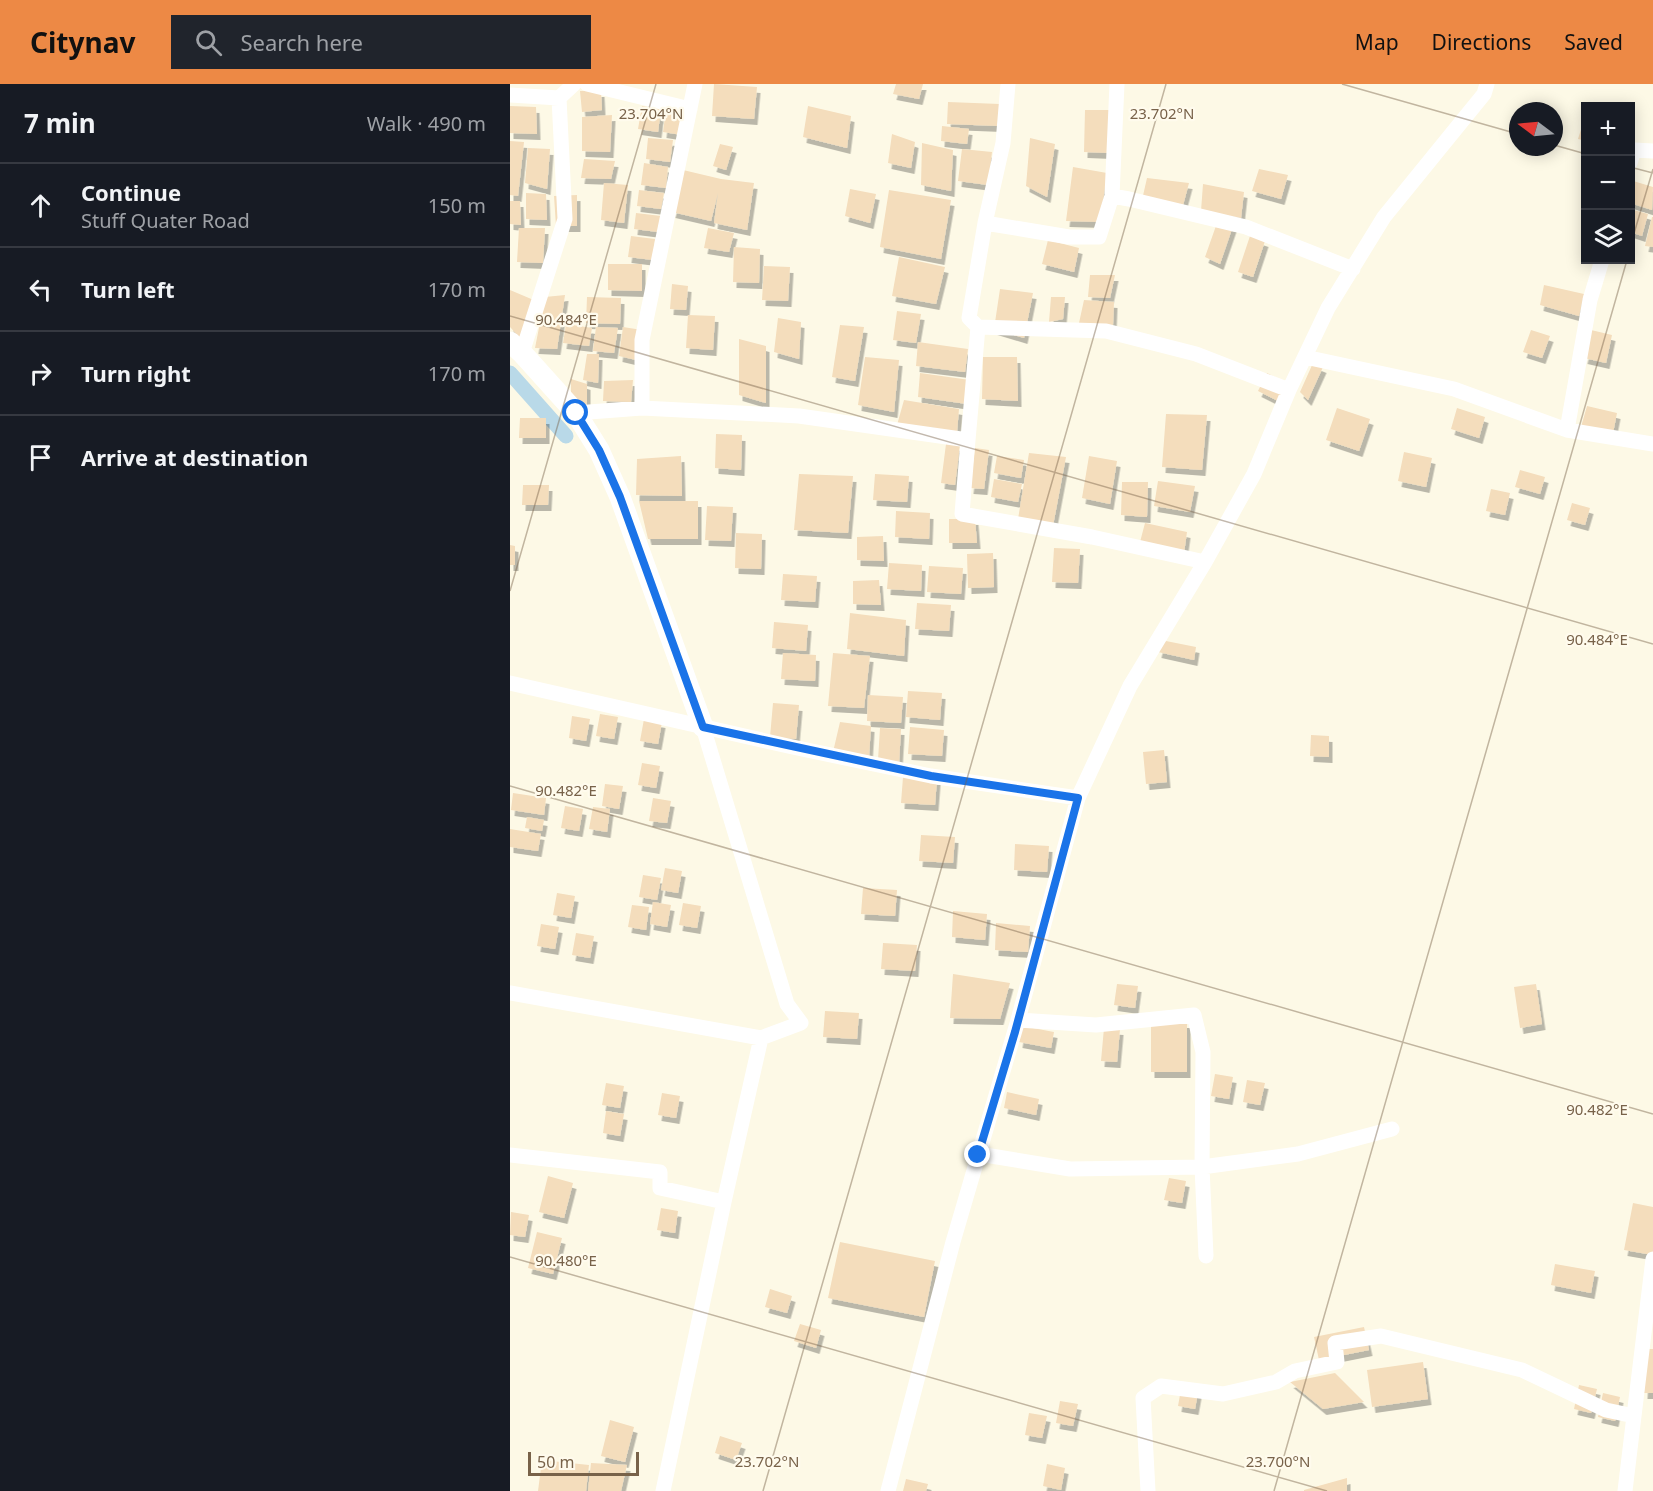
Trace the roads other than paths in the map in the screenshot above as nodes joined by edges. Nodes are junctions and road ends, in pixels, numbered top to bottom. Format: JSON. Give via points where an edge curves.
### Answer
{"nodes":[{"id":1,"x":574,"y":84,"type":"edge"},
{"id":2,"x":587,"y":84,"type":"edge"},
{"id":3,"x":695,"y":84,"type":"edge"},
{"id":4,"x":1008,"y":84,"type":"edge"},
{"id":5,"x":1118,"y":84,"type":"edge"},
{"id":6,"x":1487,"y":84,"type":"edge"},
{"id":7,"x":510,"y":95,"type":"edge"},
{"id":8,"x":559,"y":98,"type":"junction"},
{"id":9,"x":690,"y":109,"type":"junction"},
{"id":10,"x":1653,"y":151,"type":"edge"},
{"id":11,"x":1633,"y":156,"type":"edge"},
{"id":12,"x":1112,"y":196,"type":"junction"},
{"id":13,"x":985,"y":223,"type":"junction"},
{"id":14,"x":1601,"y":264,"type":"edge"},
{"id":15,"x":1353,"y":269,"type":"junction"},
{"id":16,"x":978,"y":327,"type":"junction"},
{"id":17,"x":516,"y":347,"type":"edge"},
{"id":18,"x":1305,"y":357,"type":"junction"},
{"id":19,"x":1289,"y":390,"type":"junction"},
{"id":20,"x":642,"y":408,"type":"junction"},
{"id":21,"x":576,"y":413,"type":"junction"},
{"id":22,"x":1568,"y":430,"type":"junction"},
{"id":23,"x":968,"y":440,"type":"junction"},
{"id":24,"x":1653,"y":444,"type":"edge"},
{"id":25,"x":1205,"y":562,"type":"junction"},
{"id":26,"x":510,"y":683,"type":"edge"},
{"id":27,"x":703,"y":727,"type":"junction"},
{"id":28,"x":1078,"y":798,"type":"junction"},
{"id":29,"x":510,"y":993,"type":"edge"},
{"id":30,"x":1018,"y":1020,"type":"junction"},
{"id":31,"x":761,"y":1038,"type":"junction"},
{"id":32,"x":1392,"y":1129,"type":"dead end"},
{"id":33,"x":510,"y":1155,"type":"edge"},
{"id":34,"x":978,"y":1155,"type":"junction"},
{"id":35,"x":1202,"y":1167,"type":"junction"},
{"id":36,"x":724,"y":1202,"type":"junction"},
{"id":37,"x":1206,"y":1256,"type":"dead end"},
{"id":38,"x":1653,"y":1259,"type":"edge"},
{"id":39,"x":1634,"y":1416,"type":"junction"},
{"id":40,"x":663,"y":1491,"type":"edge"},
{"id":41,"x":888,"y":1491,"type":"edge"},
{"id":42,"x":1148,"y":1491,"type":"edge"},
{"id":43,"x":1625,"y":1491,"type":"edge"}],
"edges":[{"from":1,"to":8,"type":"street"},
{"from":2,"to":9,"type":"street"},
{"from":3,"to":9,"type":"street"},
{"from":4,"to":13,"type":"street","via":[[1003,143]]},
{"from":5,"to":12,"type":"street"},
{"from":6,"to":15,"type":"street","via":[[1485,94],[1384,217]]},
{"from":7,"to":8,"type":"street"},
{"from":8,"to":17,"type":"street","via":[[565,219]]},
{"from":9,"to":20,"type":"street","via":[[642,340]]},
{"from":10,"to":11,"type":"street","via":[[1635,150]]},
{"from":12,"to":13,"type":"street","via":[[1099,237],[1069,237]]},
{"from":12,"to":15,"type":"street","via":[[1246,227]]},
{"from":13,"to":16,"type":"street","via":[[969,318]]},
{"from":14,"to":22,"type":"street","via":[[1590,300]]},
{"from":15,"to":18,"type":"street","via":[[1328,308]]},
{"from":16,"to":19,"type":"street","via":[[1106,331],[1196,354]]},
{"from":16,"to":23,"type":"street"},
{"from":17,"to":21,"type":"street"},
{"from":18,"to":19,"type":"street"},
{"from":18,"to":22,"type":"street","via":[[1454,389]]},
{"from":19,"to":25,"type":"street","via":[[1254,474]]},
{"from":20,"to":21,"type":"street"},
{"from":20,"to":23,"type":"street","via":[[799,416]]},
{"from":21,"to":27,"type":"street","via":[[599,450],[620,497]]},
{"from":22,"to":24,"type":"street"},
{"from":23,"to":25,"type":"street","via":[[962,514]]},
{"from":25,"to":28,"type":"street","via":[[1130,686]]},
{"from":26,"to":27,"type":"street"},
{"from":27,"to":28,"type":"street","via":[[931,776]]},
{"from":27,"to":31,"type":"street","via":[[787,1004],[801,1023]]},
{"from":28,"to":30,"type":"street"},
{"from":29,"to":31,"type":"street"},
{"from":30,"to":34,"type":"street"},
{"from":30,"to":35,"type":"street","via":[[1096,1025],[1194,1015],[1203,1052]]},
{"from":31,"to":36,"type":"street"},
{"from":32,"to":35,"type":"street","via":[[1298,1154]]},
{"from":33,"to":36,"type":"street","via":[[660,1172],[660,1188]]},
{"from":34,"to":35,"type":"street","via":[[1070,1169]]},
{"from":34,"to":41,"type":"street"},
{"from":35,"to":37,"type":"street"},
{"from":36,"to":40,"type":"street"},
{"from":38,"to":39,"type":"street"},
{"from":39,"to":42,"type":"street","via":[[1606,1410],[1522,1370],[1381,1336],[1335,1343],[1336,1362],[1295,1371],[1276,1382],[1223,1394],[1161,1386],[1143,1398]]},
{"from":39,"to":43,"type":"street"}]}
